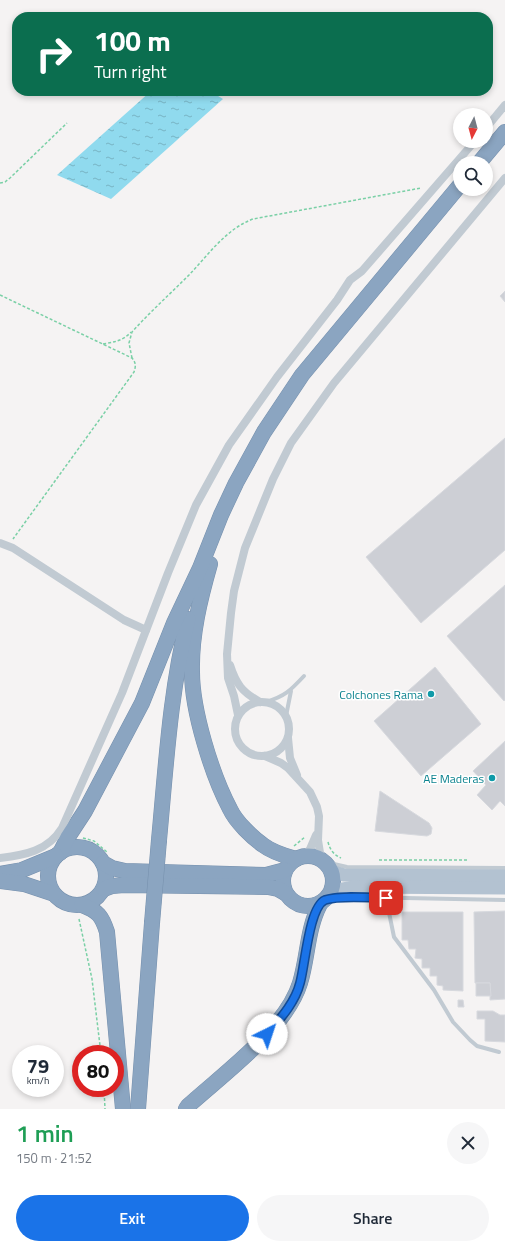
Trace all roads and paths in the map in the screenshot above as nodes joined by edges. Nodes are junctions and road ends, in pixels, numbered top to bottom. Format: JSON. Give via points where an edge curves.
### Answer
{"nodes":[{"id":1,"x":505,"y":105,"type":"edge"},
{"id":2,"x":493,"y":120,"type":"edge"},
{"id":3,"x":67,"y":123,"type":"dead end"},
{"id":4,"x":505,"y":132,"type":"edge"},
{"id":5,"x":469,"y":148,"type":"edge"},
{"id":6,"x":485,"y":156,"type":"edge"},
{"id":7,"x":505,"y":178,"type":"edge"},
{"id":8,"x":0,"y":183,"type":"edge"},
{"id":9,"x":432,"y":192,"type":"junction"},
{"id":10,"x":453,"y":193,"type":"edge"},
{"id":11,"x":0,"y":295,"type":"edge"},
{"id":12,"x":132,"y":332,"type":"junction"},
{"id":13,"x":103,"y":344,"type":"junction"},
{"id":14,"x":132,"y":358,"type":"junction"},
{"id":15,"x":221,"y":515,"type":"junction"},
{"id":16,"x":0,"y":543,"type":"edge"},
{"id":17,"x":8,"y":546,"type":"junction"},
{"id":18,"x":200,"y":568,"type":"junction"},
{"id":19,"x":146,"y":630,"type":"junction"},
{"id":20,"x":227,"y":654,"type":"junction"},
{"id":21,"x":304,"y":676,"type":"dead end"},
{"id":22,"x":290,"y":691,"type":"junction"},
{"id":23,"x":263,"y":702,"type":"junction"},
{"id":24,"x":238,"y":715,"type":"junction"},
{"id":25,"x":286,"y":716,"type":"junction"},
{"id":26,"x":288,"y":736,"type":"junction"},
{"id":27,"x":266,"y":756,"type":"junction"},
{"id":28,"x":298,"y":778,"type":"junction"},
{"id":29,"x":318,"y":828,"type":"junction"},
{"id":30,"x":308,"y":832,"type":"dead end"},
{"id":31,"x":327,"y":838,"type":"dead end"},
{"id":32,"x":58,"y":855,"type":"junction"},
{"id":33,"x":282,"y":855,"type":"junction"},
{"id":34,"x":0,"y":858,"type":"edge"},
{"id":35,"x":300,"y":858,"type":"junction"},
{"id":36,"x":342,"y":858,"type":"dead end"},
{"id":37,"x":374,"y":860,"type":"dead end"},
{"id":38,"x":473,"y":860,"type":"dead end"},
{"id":39,"x":103,"y":863,"type":"junction"},
{"id":40,"x":326,"y":864,"type":"junction"},
{"id":41,"x":505,"y":868,"type":"edge"},
{"id":42,"x":285,"y":870,"type":"junction"},
{"id":43,"x":0,"y":874,"type":"edge"},
{"id":44,"x":505,"y":876,"type":"edge"},
{"id":45,"x":0,"y":881,"type":"edge"},
{"id":46,"x":505,"y":888,"type":"edge"},
{"id":47,"x":104,"y":889,"type":"junction"},
{"id":48,"x":286,"y":893,"type":"junction"},
{"id":49,"x":54,"y":894,"type":"junction"},
{"id":50,"x":326,"y":898,"type":"junction"},
{"id":51,"x":386,"y":898,"type":"junction"},
{"id":52,"x":505,"y":900,"type":"edge"},
{"id":53,"x":80,"y":912,"type":"junction"},
{"id":54,"x":100,"y":1045,"type":"edge"},
{"id":55,"x":499,"y":1052,"type":"dead end"},
{"id":56,"x":104,"y":1097,"type":"edge"},
{"id":57,"x":105,"y":1109,"type":"edge"},
{"id":58,"x":123,"y":1109,"type":"edge"},
{"id":59,"x":138,"y":1109,"type":"edge"},
{"id":60,"x":186,"y":1109,"type":"edge"}],
"edges":[{"from":1,"to":2,"type":"street"},
{"from":3,"to":8,"type":"path","via":[[10,178]]},
{"from":4,"to":6,"type":"highway"},
{"from":5,"to":9,"type":"street"},
{"from":7,"to":20,"type":"street","via":[[334,383],[291,443],[273,479],[245,548],[234,590]]},
{"from":9,"to":12,"type":"path","via":[[426,188],[245,222],[224,238]]},
{"from":9,"to":19,"type":"street","via":[[362,271],[350,280],[277,376],[229,445],[196,505]]},
{"from":10,"to":15,"type":"highway","via":[[302,375],[264,432]]},
{"from":11,"to":13,"type":"path"},
{"from":12,"to":13,"type":"path","via":[[122,340]]},
{"from":12,"to":14,"type":"path"},
{"from":13,"to":14,"type":"path"},
{"from":14,"to":17,"type":"path","via":[[136,366],[134,372]]},
{"from":15,"to":18,"type":"highway"},
{"from":15,"to":33,"type":"highway","via":[[196,617],[192,648],[194,700],[215,776],[230,811],[249,834],[264,846]]},
{"from":16,"to":17,"type":"street"},
{"from":17,"to":19,"type":"street","via":[[124,620]]},
{"from":18,"to":32,"type":"highway","via":[[174,623],[142,703],[85,811]]},
{"from":18,"to":59,"type":"highway","bridge":true,"via":[[183,637],[173,702],[159,840]]},
{"from":19,"to":34,"type":"street","via":[[122,693],[58,835],[37,851]]},
{"from":20,"to":23,"type":"street","via":[[234,679],[250,697]]},
{"from":20,"to":24,"type":"street","via":[[228,678]]},
{"from":21,"to":22,"type":"lane"},
{"from":22,"to":23,"type":"lane","via":[[279,698]]},
{"from":22,"to":25,"type":"lane"},
{"from":23,"to":24,"type":"street","via":[[251,704]]},
{"from":23,"to":25,"type":"street","via":[[274,704]]},
{"from":24,"to":27,"type":"street","via":[[234,732],[241,748],[252,754]]},
{"from":25,"to":26,"type":"street"},
{"from":26,"to":27,"type":"street","via":[[280,750]]},
{"from":26,"to":28,"type":"street","via":[[290,758]]},
{"from":27,"to":28,"type":"street","via":[[281,763]]},
{"from":28,"to":29,"type":"street","via":[[310,792],[317,807]]},
{"from":29,"to":35,"type":"street","via":[[310,849]]},
{"from":29,"to":40,"type":"street","via":[[318,840]]},
{"from":30,"to":33,"type":"path","via":[[302,841]]},
{"from":31,"to":36,"type":"path","via":[[332,852]]},
{"from":32,"to":39,"type":"highway","via":[[67,849],[84,848],[92,851]]},
{"from":32,"to":43,"type":"highway","via":[[22,870]]},
{"from":32,"to":49,"type":"highway","via":[[51,863],[48,879]]},
{"from":33,"to":35,"type":"highway"},
{"from":35,"to":40,"type":"highway","via":[[312,856]]},
{"from":35,"to":42,"type":"highway"},
{"from":37,"to":38,"type":"path"},
{"from":39,"to":42,"type":"highway","via":[[126,871],[266,875]]},
{"from":39,"to":47,"type":"highway","via":[[106,871]]},
{"from":40,"to":41,"type":"lane","via":[[347,867]]},
{"from":40,"to":44,"type":"main road","via":[[344,875]]},
{"from":40,"to":50,"type":"highway","via":[[334,884]]},
{"from":42,"to":48,"type":"highway","via":[[283,886]]},
{"from":45,"to":49,"type":"highway","via":[[24,884]]},
{"from":46,"to":50,"type":"main road","via":[[354,887]]},
{"from":47,"to":48,"type":"highway","via":[[124,884],[260,887],[278,889]]},
{"from":47,"to":53,"type":"highway"},
{"from":48,"to":50,"type":"highway","via":[[290,899],[304,906],[312,906]]},
{"from":49,"to":53,"type":"highway","via":[[66,903],[74,905]]},
{"from":50,"to":51,"type":"lane"},
{"from":50,"to":60,"type":"highway","via":[[311,927],[300,984],[286,1012],[258,1044]]},
{"from":51,"to":52,"type":"lane"},
{"from":51,"to":55,"type":"lane","via":[[394,937],[434,990],[453,1022],[477,1046]]},
{"from":53,"to":54,"type":"path"},
{"from":53,"to":58,"type":"highway","via":[[92,909],[99,914],[107,932]]},
{"from":56,"to":57,"type":"path"}]}
